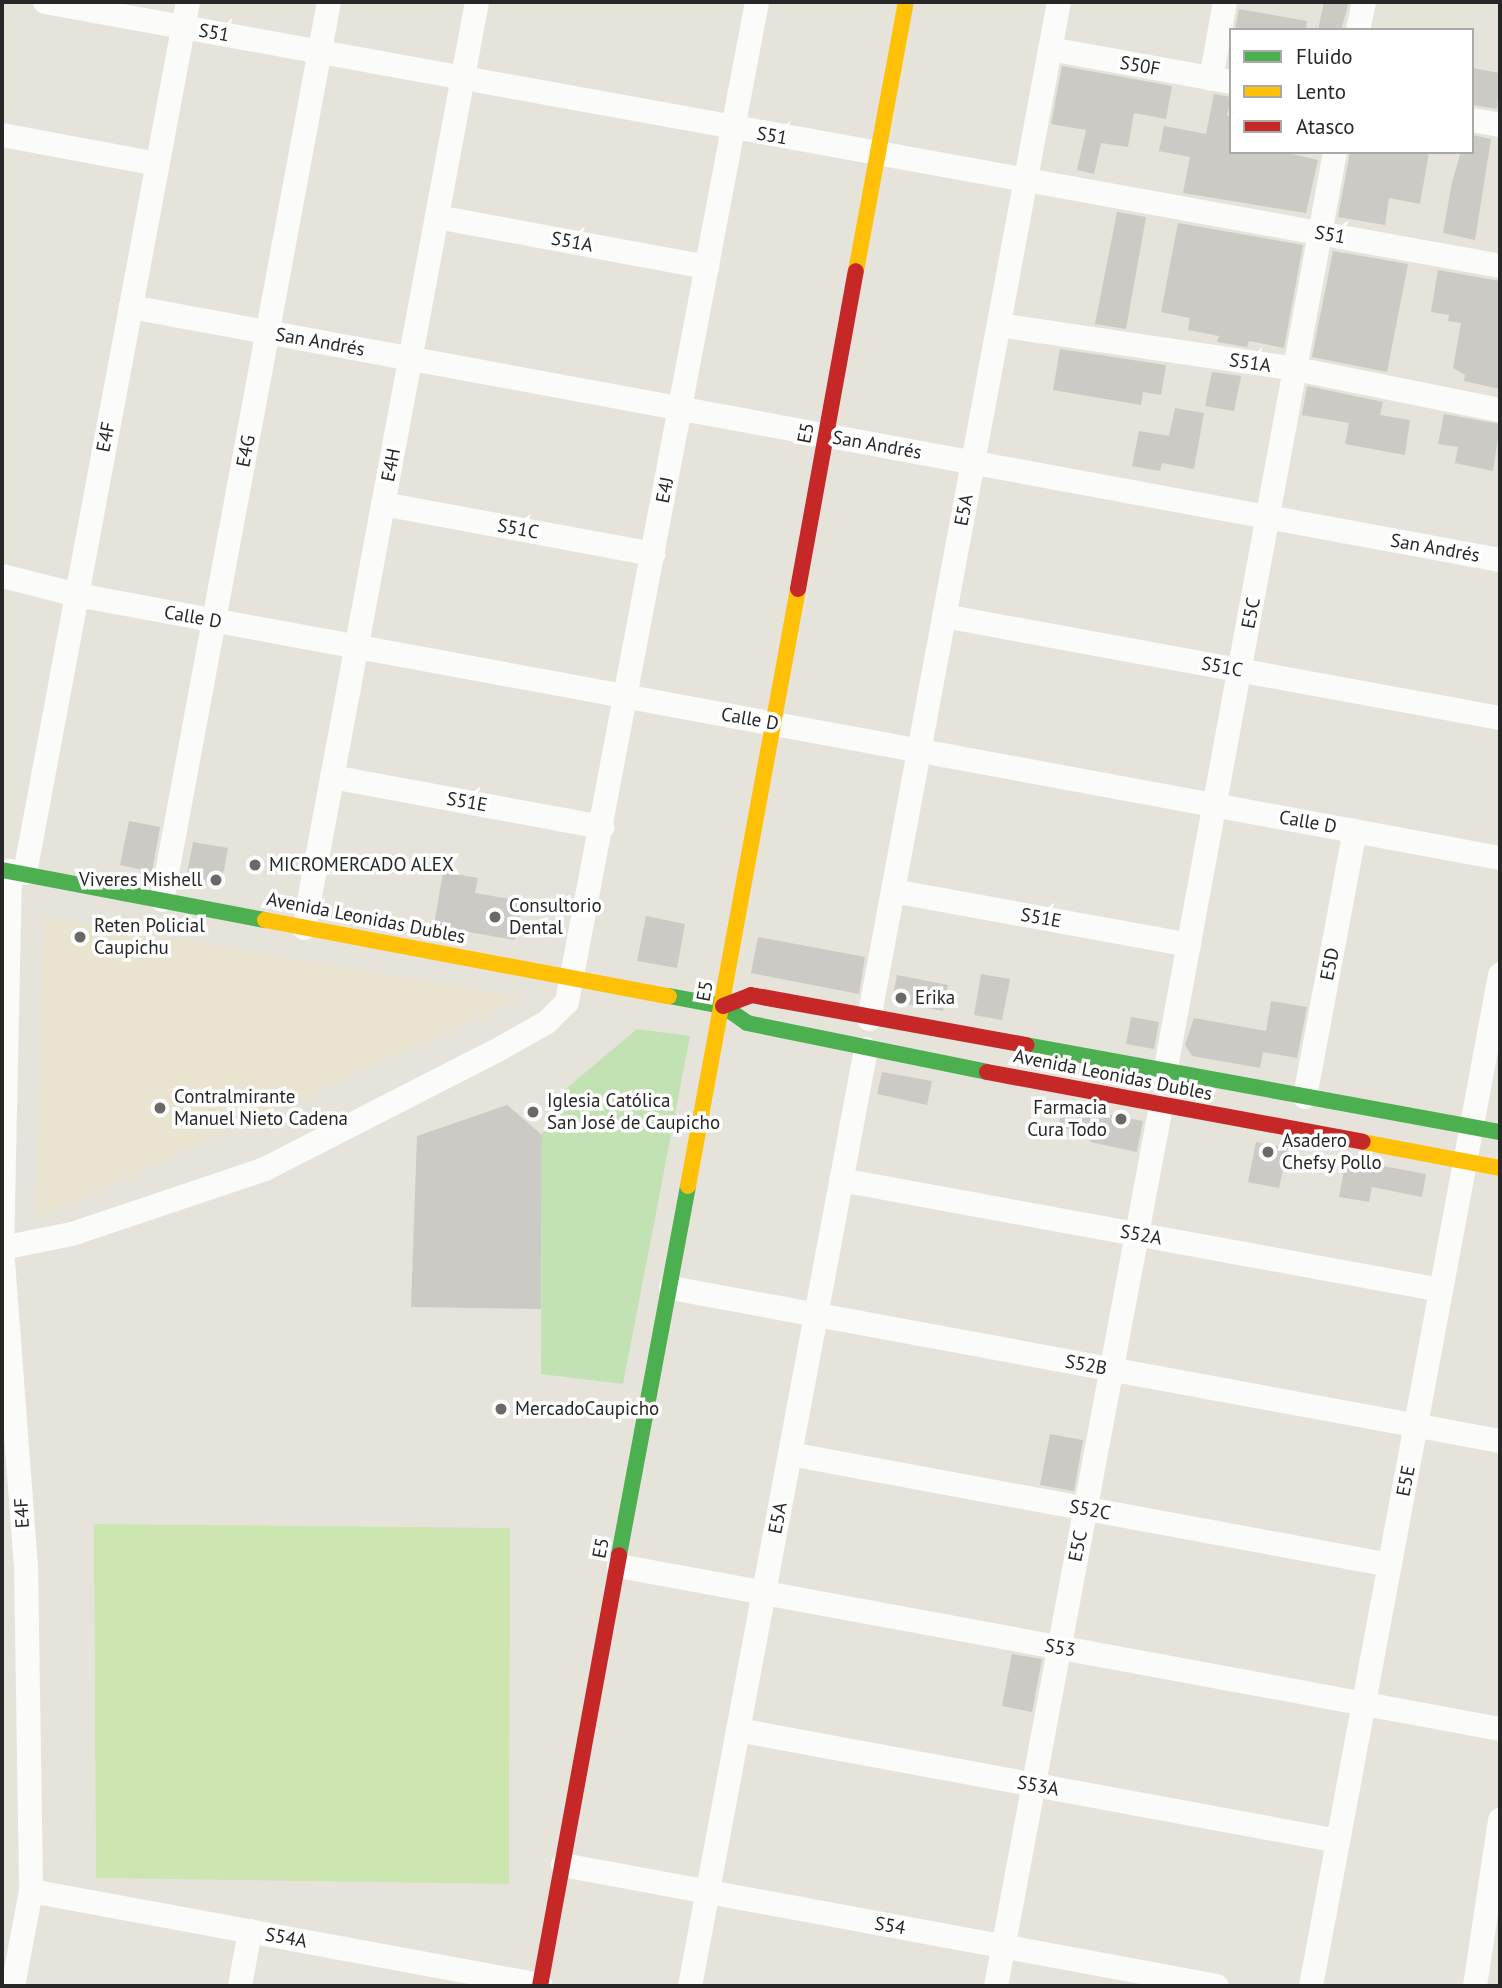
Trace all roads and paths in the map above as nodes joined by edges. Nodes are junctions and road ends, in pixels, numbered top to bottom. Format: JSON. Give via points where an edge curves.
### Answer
{"nodes":[{"id":1,"x":44,"y":2,"type":"edge"},
{"id":2,"x":188,"y":2,"type":"edge"},
{"id":3,"x":330,"y":2,"type":"edge"},
{"id":4,"x":477,"y":2,"type":"edge"},
{"id":5,"x":757,"y":2,"type":"edge"},
{"id":6,"x":906,"y":2,"type":"edge"},
{"id":7,"x":1059,"y":2,"type":"edge"},
{"id":8,"x":1225,"y":2,"type":"edge"},
{"id":9,"x":1364,"y":2,"type":"edge"},
{"id":10,"x":183,"y":27,"type":"junction"},
{"id":11,"x":1358,"y":28,"type":"edge"},
{"id":12,"x":1050,"y":50,"type":"junction"},
{"id":13,"x":321,"y":52,"type":"junction"},
{"id":14,"x":463,"y":79,"type":"junction"},
{"id":15,"x":1221,"y":81,"type":"edge"},
{"id":16,"x":1474,"y":120,"type":"edge"},
{"id":17,"x":1500,"y":125,"type":"edge"},
{"id":18,"x":733,"y":129,"type":"junction"},
{"id":19,"x":2,"y":135,"type":"edge"},
{"id":20,"x":1335,"y":154,"type":"edge"},
{"id":21,"x":879,"y":156,"type":"junction"},
{"id":22,"x":158,"y":164,"type":"junction"},
{"id":23,"x":1025,"y":183,"type":"junction"},
{"id":24,"x":437,"y":217,"type":"junction"},
{"id":25,"x":1321,"y":233,"type":"junction"},
{"id":26,"x":1500,"y":266,"type":"edge"},
{"id":27,"x":707,"y":267,"type":"junction"},
{"id":28,"x":131,"y":307,"type":"junction"},
{"id":29,"x":999,"y":325,"type":"junction"},
{"id":30,"x":268,"y":332,"type":"junction"},
{"id":31,"x":410,"y":359,"type":"junction"},
{"id":32,"x":1296,"y":369,"type":"junction"},
{"id":33,"x":681,"y":408,"type":"junction"},
{"id":34,"x":1500,"y":410,"type":"edge"},
{"id":35,"x":827,"y":435,"type":"junction"},
{"id":36,"x":973,"y":463,"type":"junction"},
{"id":37,"x":383,"y":504,"type":"junction"},
{"id":38,"x":1269,"y":517,"type":"junction"},
{"id":39,"x":653,"y":554,"type":"junction"},
{"id":40,"x":1500,"y":560,"type":"edge"},
{"id":41,"x":2,"y":576,"type":"edge"},
{"id":42,"x":77,"y":595,"type":"junction"},
{"id":43,"x":944,"y":616,"type":"junction"},
{"id":44,"x":215,"y":621,"type":"junction"},
{"id":45,"x":357,"y":647,"type":"junction"},
{"id":46,"x":1240,"y":670,"type":"junction"},
{"id":47,"x":626,"y":696,"type":"junction"},
{"id":48,"x":1500,"y":718,"type":"edge"},
{"id":49,"x":773,"y":723,"type":"junction"},
{"id":50,"x":919,"y":750,"type":"junction"},
{"id":51,"x":332,"y":777,"type":"junction"},
{"id":52,"x":1215,"y":805,"type":"junction"},
{"id":53,"x":603,"y":827,"type":"junction"},
{"id":54,"x":1355,"y":831,"type":"junction"},
{"id":55,"x":1500,"y":858,"type":"edge"},
{"id":56,"x":12,"y":872,"type":"edge"},
{"id":57,"x":893,"y":891,"type":"junction"},
{"id":58,"x":162,"y":900,"type":"junction"},
{"id":59,"x":304,"y":928,"type":"junction"},
{"id":60,"x":1189,"y":945,"type":"junction"},
{"id":61,"x":1500,"y":975,"type":"edge"},
{"id":62,"x":574,"y":978,"type":"junction"},
{"id":63,"x":723,"y":1006,"type":"junction"},
{"id":64,"x":869,"y":1018,"type":"junction"},
{"id":65,"x":866,"y":1049,"type":"junction"},
{"id":66,"x":1165,"y":1073,"type":"junction"},
{"id":67,"x":1305,"y":1097,"type":"junction"},
{"id":68,"x":1161,"y":1106,"type":"junction"},
{"id":69,"x":1472,"y":1127,"type":"junction"},
{"id":70,"x":1500,"y":1132,"type":"edge"},
{"id":71,"x":1466,"y":1161,"type":"junction"},
{"id":72,"x":1500,"y":1168,"type":"edge"},
{"id":73,"x":841,"y":1180,"type":"junction"},
{"id":74,"x":1137,"y":1234,"type":"junction"},
{"id":75,"x":2,"y":1248,"type":"edge"},
{"id":76,"x":671,"y":1288,"type":"junction"},
{"id":77,"x":1441,"y":1290,"type":"junction"},
{"id":78,"x":816,"y":1315,"type":"junction"},
{"id":79,"x":1111,"y":1369,"type":"junction"},
{"id":80,"x":1416,"y":1426,"type":"junction"},
{"id":81,"x":1500,"y":1441,"type":"edge"},
{"id":82,"x":790,"y":1454,"type":"junction"},
{"id":83,"x":1085,"y":1509,"type":"junction"},
{"id":84,"x":1390,"y":1565,"type":"junction"},
{"id":85,"x":619,"y":1566,"type":"junction"},
{"id":86,"x":764,"y":1593,"type":"junction"},
{"id":87,"x":1059,"y":1648,"type":"junction"},
{"id":88,"x":1364,"y":1704,"type":"junction"},
{"id":89,"x":1500,"y":1729,"type":"edge"},
{"id":90,"x":738,"y":1730,"type":"junction"},
{"id":91,"x":1034,"y":1785,"type":"junction"},
{"id":92,"x":1500,"y":1820,"type":"edge"},
{"id":93,"x":1338,"y":1841,"type":"junction"},
{"id":94,"x":563,"y":1866,"type":"junction"},
{"id":95,"x":31,"y":1891,"type":"junction"},
{"id":96,"x":708,"y":1892,"type":"junction"},
{"id":97,"x":250,"y":1931,"type":"junction"},
{"id":98,"x":1003,"y":1947,"type":"junction"},
{"id":99,"x":13,"y":1986,"type":"edge"},
{"id":100,"x":240,"y":1986,"type":"edge"},
{"id":101,"x":540,"y":1986,"type":"edge"},
{"id":102,"x":690,"y":1986,"type":"edge"},
{"id":103,"x":996,"y":1986,"type":"edge"},
{"id":104,"x":1217,"y":1986,"type":"edge"},
{"id":105,"x":1311,"y":1986,"type":"edge"},
{"id":106,"x":1475,"y":1986,"type":"edge"}],
"edges":[{"from":1,"to":10,"type":"street","name":"S51"},
{"from":2,"to":10,"type":"street","name":"E4F"},
{"from":3,"to":13,"type":"street","name":"E4G"},
{"from":4,"to":14,"type":"street","name":"E4H"},
{"from":5,"to":18,"type":"street","name":"E4J"},
{"from":6,"to":21,"type":"main road","name":"E5"},
{"from":7,"to":12,"type":"street","name":"E5A"},
{"from":8,"to":15,"type":"street"},
{"from":9,"to":11,"type":"street"},
{"from":10,"to":13,"type":"street","name":"S51"},
{"from":10,"to":22,"type":"street","name":"E4F"},
{"from":12,"to":15,"type":"street","name":"S50F"},
{"from":12,"to":23,"type":"street","name":"E5A"},
{"from":13,"to":14,"type":"street","name":"S51"},
{"from":13,"to":30,"type":"street","name":"E4G"},
{"from":14,"to":18,"type":"street","name":"S51"},
{"from":14,"to":24,"type":"street","name":"E4H"},
{"from":16,"to":17,"type":"street"},
{"from":18,"to":21,"type":"street","name":"S51"},
{"from":18,"to":27,"type":"street","name":"E4J"},
{"from":19,"to":22,"type":"street"},
{"from":20,"to":25,"type":"street","name":"E5C"},
{"from":21,"to":23,"type":"street","name":"S51"},
{"from":21,"to":35,"type":"main road","name":"E5"},
{"from":22,"to":28,"type":"street","name":"E4F"},
{"from":23,"to":25,"type":"street","name":"S51"},
{"from":23,"to":29,"type":"street","name":"E5A"},
{"from":24,"to":27,"type":"street","name":"S51A"},
{"from":24,"to":31,"type":"street","name":"E4H"},
{"from":25,"to":26,"type":"street","name":"S51"},
{"from":25,"to":32,"type":"street","name":"E5C"},
{"from":27,"to":33,"type":"street","name":"E4J"},
{"from":28,"to":30,"type":"street","name":"San Andrés"},
{"from":28,"to":42,"type":"street","name":"E4F"},
{"from":29,"to":32,"type":"street","name":"S51A"},
{"from":29,"to":36,"type":"street","name":"E5A"},
{"from":30,"to":31,"type":"street","name":"San Andrés"},
{"from":30,"to":44,"type":"street","name":"E4G"},
{"from":31,"to":33,"type":"street","name":"San Andrés"},
{"from":31,"to":37,"type":"street","name":"E4H"},
{"from":32,"to":34,"type":"street","name":"S51A"},
{"from":32,"to":38,"type":"street","name":"E5C"},
{"from":33,"to":35,"type":"street","name":"San Andrés"},
{"from":33,"to":39,"type":"street","name":"E4J"},
{"from":35,"to":36,"type":"street","name":"San Andrés"},
{"from":35,"to":49,"type":"main road","name":"E5"},
{"from":36,"to":38,"type":"street","name":"San Andrés"},
{"from":36,"to":43,"type":"street","name":"E5A"},
{"from":37,"to":39,"type":"street","name":"S51C"},
{"from":37,"to":45,"type":"street","name":"E4H"},
{"from":38,"to":40,"type":"street","name":"San Andrés"},
{"from":38,"to":46,"type":"street","name":"E5C"},
{"from":39,"to":47,"type":"street","name":"E4J"},
{"from":41,"to":42,"type":"street","name":"Calle D"},
{"from":42,"to":44,"type":"street","name":"Calle D"},
{"from":42,"to":56,"type":"street","name":"E4F"},
{"from":43,"to":46,"type":"street","name":"S51C"},
{"from":43,"to":50,"type":"street","name":"E5A"},
{"from":44,"to":45,"type":"street","name":"Calle D"},
{"from":44,"to":58,"type":"street","name":"E4G"},
{"from":45,"to":47,"type":"street","name":"Calle D"},
{"from":45,"to":51,"type":"street","name":"E4H"},
{"from":46,"to":48,"type":"street","name":"S51C"},
{"from":46,"to":52,"type":"street","name":"E5C"},
{"from":47,"to":49,"type":"street","name":"Calle D"},
{"from":47,"to":53,"type":"street","name":"E4J"},
{"from":49,"to":50,"type":"street","name":"Calle D"},
{"from":49,"to":63,"type":"main road","name":"E5"},
{"from":50,"to":52,"type":"street","name":"Calle D"},
{"from":50,"to":57,"type":"street","name":"E5A"},
{"from":51,"to":53,"type":"street","name":"S51E"},
{"from":51,"to":59,"type":"street","name":"E4H"},
{"from":52,"to":54,"type":"street","name":"Calle D"},
{"from":52,"to":60,"type":"street","name":"E5C"},
{"from":53,"to":62,"type":"street","name":"E4J"},
{"from":54,"to":55,"type":"street","name":"Calle D"},
{"from":54,"to":67,"type":"street","name":"E5D"},
{"from":56,"to":58,"type":"main road","name":"Avenida Leonidas Dubles"},
{"from":56,"to":75,"type":"street","name":"E4F"},
{"from":57,"to":60,"type":"street","name":"S51E"},
{"from":57,"to":64,"type":"street","name":"E5A"},
{"from":58,"to":59,"type":"main road","name":"Avenida Leonidas Dubles"},
{"from":59,"to":62,"type":"main road","name":"Avenida Leonidas Dubles"},
{"from":60,"to":66,"type":"street","name":"E5C"},
{"from":61,"to":69,"type":"street","name":"E5E"},
{"from":62,"to":63,"type":"main road","name":"Avenida Leonidas Dubles"},
{"from":62,"to":75,"type":"street","name":"E4J","via":[[567,1002],[547,1022],[265,1168],[72,1234]]},
{"from":63,"to":64,"type":"main road","name":"Avenida Leonidas Dubles","via":[[751,995]]},
{"from":63,"to":65,"type":"main road","name":"Avenida Leonidas Dubles","via":[[747,1023]]},
{"from":63,"to":76,"type":"main road","name":"E5"},
{"from":64,"to":66,"type":"main road","name":"Avenida Leonidas Dubles"},
{"from":65,"to":68,"type":"main road","name":"Avenida Leonidas Dubles"},
{"from":65,"to":73,"type":"street","name":"E5A"},
{"from":66,"to":67,"type":"main road","name":"Avenida Leonidas Dubles"},
{"from":67,"to":69,"type":"main road","name":"Avenida Leonidas Dubles"},
{"from":68,"to":71,"type":"main road","name":"Avenida Leonidas Dubles"},
{"from":68,"to":74,"type":"street","name":"E5C"},
{"from":69,"to":70,"type":"main road","name":"Avenida Leonidas Dubles"},
{"from":69,"to":71,"type":"street","name":"E5E"},
{"from":71,"to":72,"type":"main road","name":"Avenida Leonidas Dubles"},
{"from":71,"to":77,"type":"street","name":"E5E"},
{"from":73,"to":74,"type":"street","name":"S52A"},
{"from":73,"to":78,"type":"street","name":"E5A"},
{"from":74,"to":77,"type":"street","name":"S52A"},
{"from":74,"to":79,"type":"street","name":"E5C"},
{"from":75,"to":95,"type":"street","name":"E4F","via":[[26,1564]]},
{"from":76,"to":78,"type":"street","name":"S52B"},
{"from":76,"to":85,"type":"main road","name":"E5"},
{"from":77,"to":80,"type":"street","name":"E5E"},
{"from":78,"to":79,"type":"street","name":"S52B"},
{"from":78,"to":82,"type":"street","name":"E5A"},
{"from":79,"to":80,"type":"street","name":"S52B"},
{"from":79,"to":83,"type":"street","name":"E5C"},
{"from":80,"to":81,"type":"street","name":"S52B"},
{"from":80,"to":84,"type":"street","name":"E5E"},
{"from":82,"to":83,"type":"street","name":"S52C"},
{"from":82,"to":86,"type":"street","name":"E5A"},
{"from":83,"to":84,"type":"street","name":"S52C"},
{"from":83,"to":87,"type":"street","name":"E5C"},
{"from":84,"to":88,"type":"street","name":"E5E"},
{"from":85,"to":86,"type":"street","name":"S53"},
{"from":85,"to":94,"type":"main road","name":"E5"},
{"from":86,"to":87,"type":"street","name":"S53"},
{"from":86,"to":90,"type":"street","name":"E5A"},
{"from":87,"to":88,"type":"street","name":"S53"},
{"from":87,"to":91,"type":"street","name":"E5C"},
{"from":88,"to":89,"type":"street","name":"S53"},
{"from":88,"to":93,"type":"street","name":"E5E"},
{"from":90,"to":91,"type":"street","name":"S53A"},
{"from":90,"to":96,"type":"street","name":"E5A"},
{"from":91,"to":93,"type":"street","name":"S53A"},
{"from":91,"to":98,"type":"street","name":"E5C"},
{"from":92,"to":106,"type":"street"},
{"from":93,"to":105,"type":"street","name":"E5E"},
{"from":94,"to":96,"type":"street","name":"S54"},
{"from":94,"to":101,"type":"main road","name":"E5"},
{"from":95,"to":97,"type":"street","name":"S54A"},
{"from":95,"to":99,"type":"street","name":"E4F"},
{"from":96,"to":98,"type":"street","name":"S54"},
{"from":96,"to":102,"type":"street","name":"E5A"},
{"from":97,"to":100,"type":"street"},
{"from":97,"to":101,"type":"street","name":"S54A"},
{"from":98,"to":103,"type":"street","name":"E5C"},
{"from":98,"to":104,"type":"street","name":"S54"}]}
